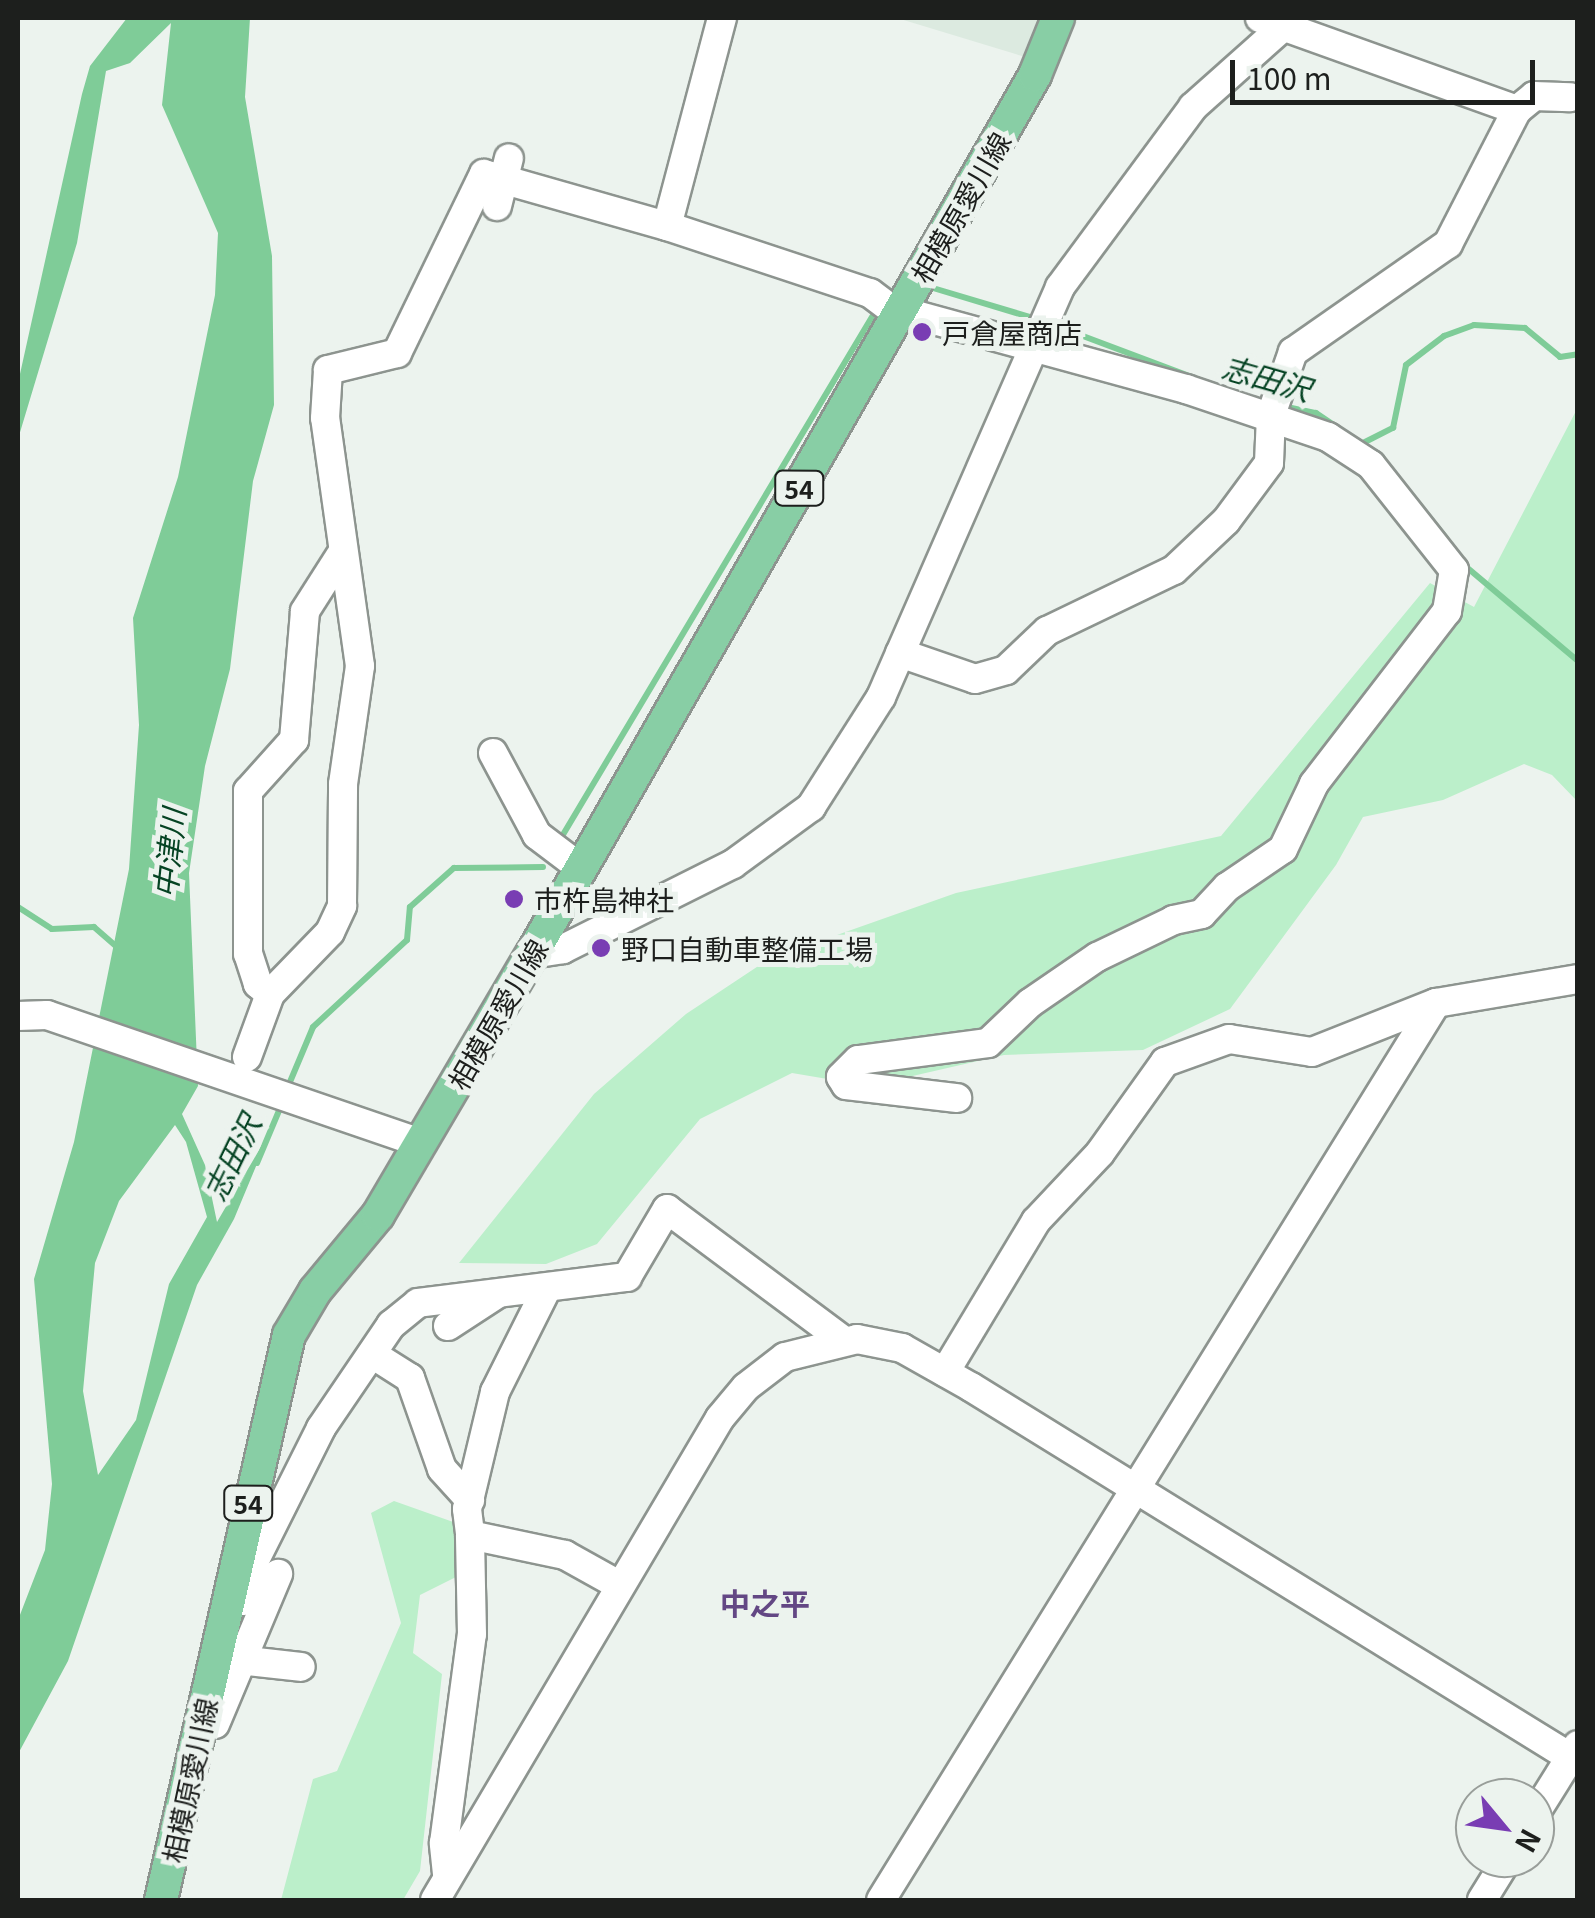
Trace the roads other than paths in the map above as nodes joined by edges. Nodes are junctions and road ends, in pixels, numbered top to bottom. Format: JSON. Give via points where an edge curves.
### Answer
{"nodes":[{"id":1,"x":722,"y":18,"type":"edge"},
{"id":2,"x":1058,"y":18,"type":"edge"},
{"id":3,"x":1279,"y":20,"type":"edge"},
{"id":4,"x":1570,"y":98,"type":"dead end"},
{"id":5,"x":1517,"y":110,"type":"junction"},
{"id":6,"x":666,"y":226,"type":"junction"},
{"id":7,"x":902,"y":309,"type":"junction"},
{"id":8,"x":1041,"y":330,"type":"junction"},
{"id":9,"x":1274,"y":409,"type":"junction"},
{"id":10,"x":342,"y":552,"type":"junction"},
{"id":11,"x":900,"y":653,"type":"junction"},
{"id":12,"x":493,"y":754,"type":"dead end"},
{"id":13,"x":582,"y":869,"type":"junction"},
{"id":14,"x":532,"y":954,"type":"junction"},
{"id":15,"x":1578,"y":979,"type":"edge"},
{"id":16,"x":270,"y":994,"type":"junction"},
{"id":17,"x":1436,"y":1002,"type":"junction"},
{"id":18,"x":27,"y":1012,"type":"edge"},
{"id":19,"x":247,"y":1057,"type":"dead end"},
{"id":20,"x":957,"y":1098,"type":"dead end"},
{"id":21,"x":409,"y":1138,"type":"junction"},
{"id":22,"x":547,"y":1288,"type":"junction"},
{"id":23,"x":499,"y":1293,"type":"junction"},
{"id":24,"x":448,"y":1326,"type":"dead end"},
{"id":25,"x":844,"y":1341,"type":"junction"},
{"id":26,"x":372,"y":1354,"type":"junction"},
{"id":27,"x":945,"y":1372,"type":"junction"},
{"id":28,"x":1136,"y":1488,"type":"junction"},
{"id":29,"x":470,"y":1500,"type":"junction"},
{"id":30,"x":470,"y":1535,"type":"junction"},
{"id":31,"x":278,"y":1574,"type":"dead end"},
{"id":32,"x":619,"y":1584,"type":"junction"},
{"id":33,"x":224,"y":1617,"type":"junction"},
{"id":34,"x":239,"y":1660,"type":"junction"},
{"id":35,"x":301,"y":1667,"type":"dead end"},
{"id":36,"x":200,"y":1728,"type":"junction"},
{"id":37,"x":1575,"y":1755,"type":"edge"},
{"id":38,"x":1555,"y":1784,"type":"edge"},
{"id":39,"x":1496,"y":1878,"type":"edge"},
{"id":40,"x":442,"y":1892,"type":"edge"},
{"id":41,"x":162,"y":1900,"type":"edge"},
{"id":42,"x":881,"y":1900,"type":"edge"},
{"id":43,"x":1482,"y":1900,"type":"edge"}],
"edges":[{"from":1,"to":6,"type":"street"},
{"from":2,"to":7,"type":"main road","name":"相模原愛川線","number":"54","via":[[1035,75]]},
{"from":3,"to":5,"type":"street"},
{"from":3,"to":8,"type":"street","via":[[1193,107]]},
{"from":4,"to":5,"type":"street","via":[[1534,96]]},
{"from":5,"to":9,"type":"street","via":[[1448,244],[1420,270],[1302,343]]},
{"from":6,"to":7,"type":"street"},
{"from":6,"to":10,"type":"street","via":[[484,174],[397,353],[328,370],[324,418],[336,460]]},
{"from":7,"to":8,"type":"street"},
{"from":7,"to":13,"type":"main road","name":"相模原愛川線","number":"54"},
{"from":8,"to":9,"type":"street"},
{"from":8,"to":11,"type":"street"},
{"from":9,"to":11,"type":"street","via":[[1269,463],[1226,521],[1160,578],[1047,631],[1006,670],[975,679]]},
{"from":9,"to":20,"type":"street","via":[[1370,465],[1454,570],[1453,601],[1314,784],[1290,840],[1227,887],[1213,906],[1098,956],[1030,1003],[988,1043],[858,1060],[841,1076],[846,1085]]},
{"from":10,"to":16,"type":"street","via":[[360,666],[342,784],[342,906],[330,932]]},
{"from":10,"to":16,"type":"street","via":[[305,611],[294,740],[248,791],[248,954],[258,984]]},
{"from":11,"to":14,"type":"street","via":[[827,786],[793,822],[763,846],[623,921]]},
{"from":12,"to":13,"type":"street","via":[[537,835]]},
{"from":13,"to":14,"type":"main road","name":"相模原愛川線","number":"54"},
{"from":14,"to":21,"type":"main road","name":"相模原愛川線","number":"54"},
{"from":15,"to":17,"type":"street"},
{"from":16,"to":19,"type":"street"},
{"from":17,"to":27,"type":"street","via":[[1312,1052],[1229,1039],[1165,1062],[1100,1153],[1036,1221]]},
{"from":17,"to":28,"type":"street"},
{"from":18,"to":21,"type":"street"},
{"from":21,"to":33,"type":"main road","name":"相模原愛川線","number":"54","via":[[378,1215],[315,1291],[289,1335]]},
{"from":22,"to":23,"type":"street"},
{"from":22,"to":25,"type":"street","via":[[627,1277],[667,1209]]},
{"from":22,"to":29,"type":"street","via":[[495,1392]]},
{"from":23,"to":24,"type":"street"},
{"from":23,"to":26,"type":"street","via":[[418,1303],[391,1325]]},
{"from":25,"to":27,"type":"street","via":[[902,1348]]},
{"from":25,"to":32,"type":"street","via":[[784,1358],[746,1387]]},
{"from":26,"to":29,"type":"street","via":[[410,1378],[442,1469]]},
{"from":26,"to":33,"type":"street","via":[[322,1428],[255,1560],[241,1615]]},
{"from":27,"to":28,"type":"street"},
{"from":28,"to":37,"type":"street"},
{"from":28,"to":42,"type":"street"},
{"from":29,"to":30,"type":"street"},
{"from":30,"to":32,"type":"street","via":[[566,1555]]},
{"from":30,"to":40,"type":"street","via":[[472,1634]]},
{"from":31,"to":34,"type":"street"},
{"from":32,"to":40,"type":"street"},
{"from":33,"to":36,"type":"main road","name":"相模原愛川線","number":"54"},
{"from":34,"to":35,"type":"street"},
{"from":34,"to":36,"type":"street","via":[[214,1727]]},
{"from":36,"to":41,"type":"main road","name":"相模原愛川線","number":"54"},
{"from":37,"to":38,"type":"street"},
{"from":39,"to":43,"type":"street"}]}
